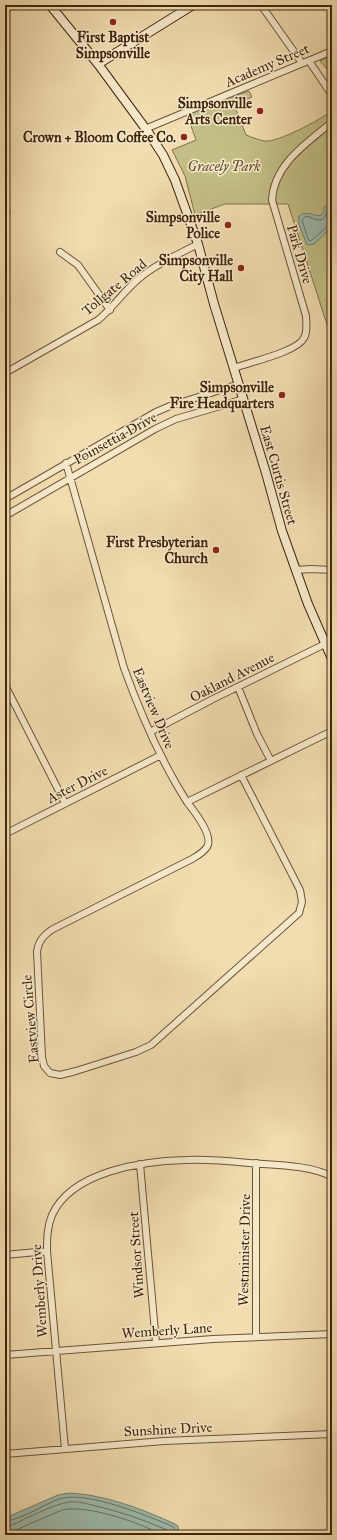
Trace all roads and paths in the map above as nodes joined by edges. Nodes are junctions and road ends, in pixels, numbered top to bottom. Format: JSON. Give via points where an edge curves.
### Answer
{"nodes":[{"id":1,"x":50,"y":5,"type":"edge"},
{"id":2,"x":193,"y":5,"type":"edge"},
{"id":3,"x":261,"y":5,"type":"edge"},
{"id":4,"x":332,"y":51,"type":"edge"},
{"id":5,"x":309,"y":61,"type":"junction"},
{"id":6,"x":302,"y":63,"type":"junction"},
{"id":7,"x":98,"y":64,"type":"junction"},
{"id":8,"x":332,"y":95,"type":"edge"},
{"id":9,"x":332,"y":122,"type":"edge"},
{"id":10,"x":145,"y":129,"type":"junction"},
{"id":11,"x":198,"y":244,"type":"junction"},
{"id":12,"x":60,"y":252,"type":"dead end"},
{"id":13,"x":110,"y":310,"type":"junction"},
{"id":14,"x":234,"y":368,"type":"junction"},
{"id":15,"x":5,"y":373,"type":"edge"},
{"id":16,"x":239,"y":384,"type":"junction"},
{"id":17,"x":244,"y":399,"type":"junction"},
{"id":18,"x":66,"y":463,"type":"junction"},
{"id":19,"x":70,"y":477,"type":"junction"},
{"id":20,"x":5,"y":499,"type":"edge"},
{"id":21,"x":5,"y":516,"type":"edge"},
{"id":22,"x":296,"y":570,"type":"junction"},
{"id":23,"x":332,"y":570,"type":"edge"},
{"id":24,"x":326,"y":644,"type":"junction"},
{"id":25,"x":332,"y":659,"type":"edge"},
{"id":26,"x":5,"y":685,"type":"edge"},
{"id":27,"x":238,"y":687,"type":"junction"},
{"id":28,"x":332,"y":731,"type":"edge"},
{"id":29,"x":150,"y":732,"type":"junction"},
{"id":30,"x":160,"y":755,"type":"junction"},
{"id":31,"x":271,"y":761,"type":"junction"},
{"id":32,"x":241,"y":775,"type":"junction"},
{"id":33,"x":187,"y":802,"type":"junction"},
{"id":34,"x":65,"y":803,"type":"junction"},
{"id":35,"x":5,"y":834,"type":"edge"},
{"id":36,"x":256,"y":1163,"type":"junction"},
{"id":37,"x":140,"y":1164,"type":"junction"},
{"id":38,"x":332,"y":1177,"type":"edge"},
{"id":39,"x":47,"y":1251,"type":"junction"},
{"id":40,"x":5,"y":1254,"type":"edge"},
{"id":41,"x":332,"y":1334,"type":"edge"},
{"id":42,"x":256,"y":1337,"type":"junction"},
{"id":43,"x":156,"y":1343,"type":"junction"},
{"id":44,"x":56,"y":1351,"type":"junction"},
{"id":45,"x":5,"y":1355,"type":"edge"},
{"id":46,"x":332,"y":1434,"type":"edge"},
{"id":47,"x":65,"y":1449,"type":"junction"},
{"id":48,"x":5,"y":1454,"type":"edge"}],
"edges":[{"from":1,"to":7,"type":"main road","name":"East Curtis Street"},
{"from":2,"to":7,"type":"main road"},
{"from":3,"to":6,"type":"street"},
{"from":4,"to":5,"type":"street","name":"Academy Street"},
{"from":5,"to":6,"type":"street","name":"Academy Street"},
{"from":5,"to":8,"type":"street"},
{"from":6,"to":10,"type":"street","name":"Academy Street"},
{"from":7,"to":10,"type":"main road","name":"East Curtis Street"},
{"from":9,"to":14,"type":"street","name":"Park Drive","via":[[287,162],[273,188],[272,200],[306,316],[304,338],[297,345],[278,354]]},
{"from":10,"to":11,"type":"main road","name":"East Curtis Street","via":[[175,180]]},
{"from":11,"to":13,"type":"street","name":"Tollgate Road","via":[[143,275]]},
{"from":11,"to":14,"type":"main road","name":"East Curtis Street"},
{"from":12,"to":13,"type":"street","via":[[78,265]]},
{"from":13,"to":15,"type":"street","name":"Tollgate Road","via":[[98,320]]},
{"from":14,"to":16,"type":"main road","name":"East Curtis Street"},
{"from":16,"to":17,"type":"main road","name":"East Curtis Street"},
{"from":16,"to":18,"type":"street","name":"Poinsettia Drive","via":[[156,412]]},
{"from":17,"to":19,"type":"street","name":"Poinsettia Drive","via":[[176,419]]},
{"from":17,"to":22,"type":"main road","name":"East Curtis Street","via":[[282,532]]},
{"from":18,"to":19,"type":"street","name":"Eastview Drive"},
{"from":18,"to":20,"type":"street","name":"Poinsettia Drive"},
{"from":19,"to":21,"type":"street","name":"Poinsettia Drive"},
{"from":19,"to":29,"type":"street","name":"Eastview Drive","via":[[124,668]]},
{"from":22,"to":23,"type":"street"},
{"from":22,"to":24,"type":"main road","name":"East Curtis Street"},
{"from":24,"to":25,"type":"main road","name":"East Curtis Street"},
{"from":24,"to":27,"type":"street","name":"Oakland Avenue"},
{"from":26,"to":34,"type":"street"},
{"from":27,"to":29,"type":"street","name":"Oakland Avenue"},
{"from":27,"to":31,"type":"street"},
{"from":28,"to":31,"type":"street"},
{"from":29,"to":30,"type":"street","name":"Eastview Drive"},
{"from":30,"to":33,"type":"street","name":"Eastview Drive"},
{"from":30,"to":34,"type":"street","name":"Aster Drive"},
{"from":31,"to":32,"type":"street"},
{"from":32,"to":33,"type":"street"},
{"from":32,"to":33,"type":"street","name":"Eastview Circle","via":[[300,890],[302,900],[299,913],[151,1045],[60,1075],[50,1073],[44,1066],[42,1057],[37,951],[39,942],[53,929],[204,851],[208,838],[200,820]]},
{"from":34,"to":35,"type":"street","name":"Aster Drive"},
{"from":36,"to":37,"type":"street","name":"Wemberly Drive","via":[[187,1160]]},
{"from":36,"to":38,"type":"street","name":"Wemberly Drive","via":[[311,1169]]},
{"from":36,"to":42,"type":"street","name":"Westminister Drive"},
{"from":37,"to":39,"type":"street","name":"Wemberly Drive","via":[[96,1177],[68,1194],[51,1217]]},
{"from":37,"to":43,"type":"street","name":"Windsor Street"},
{"from":39,"to":40,"type":"street"},
{"from":39,"to":44,"type":"street","name":"Wemberly Drive"},
{"from":41,"to":42,"type":"street","name":"Wemberly Lane"},
{"from":42,"to":43,"type":"street","name":"Wemberly Lane"},
{"from":43,"to":44,"type":"street","name":"Wemberly Lane"},
{"from":44,"to":45,"type":"street","name":"Wemberly Lane"},
{"from":44,"to":47,"type":"street","name":"Wemberly Drive"},
{"from":46,"to":47,"type":"street","name":"Sunshine Drive","via":[[164,1441]]},
{"from":47,"to":48,"type":"street","name":"Sunshine Drive"}]}
